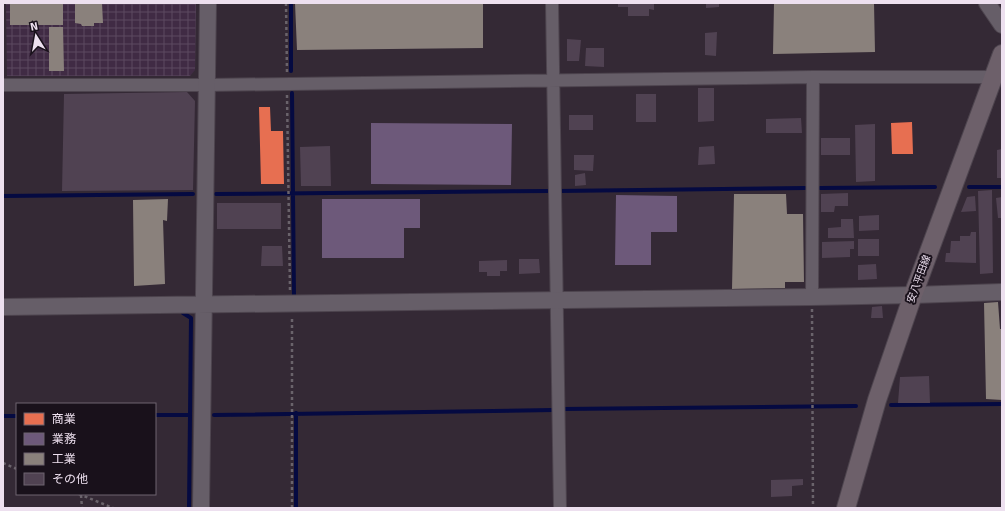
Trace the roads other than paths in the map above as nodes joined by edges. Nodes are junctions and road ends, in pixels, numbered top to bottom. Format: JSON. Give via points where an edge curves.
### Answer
{"nodes":[{"id":1,"x":208,"y":3,"type":"edge"},
{"id":2,"x":552,"y":3,"type":"edge"},
{"id":3,"x":987,"y":3,"type":"edge"},
{"id":4,"x":1002,"y":25,"type":"edge"},
{"id":5,"x":1002,"y":54,"type":"edge"},
{"id":6,"x":813,"y":77,"type":"junction"},
{"id":7,"x":994,"y":77,"type":"junction"},
{"id":8,"x":553,"y":80,"type":"junction"},
{"id":9,"x":3,"y":85,"type":"edge"},
{"id":10,"x":207,"y":85,"type":"junction"},
{"id":11,"x":1002,"y":292,"type":"edge"},
{"id":12,"x":913,"y":295,"type":"junction"},
{"id":13,"x":812,"y":297,"type":"junction"},
{"id":14,"x":557,"y":300,"type":"junction"},
{"id":15,"x":204,"y":304,"type":"junction"},
{"id":16,"x":3,"y":307,"type":"edge"},
{"id":17,"x":201,"y":508,"type":"edge"},
{"id":18,"x":560,"y":508,"type":"edge"},
{"id":19,"x":846,"y":508,"type":"edge"}],
"edges":[{"from":1,"to":10,"type":"street"},
{"from":2,"to":8,"type":"street"},
{"from":3,"to":4,"type":"street"},
{"from":5,"to":7,"type":"main road","name":"安八平田線"},
{"from":6,"to":7,"type":"street"},
{"from":6,"to":8,"type":"street"},
{"from":6,"to":13,"type":"street"},
{"from":7,"to":12,"type":"main road","name":"安八平田線"},
{"from":8,"to":10,"type":"street"},
{"from":8,"to":14,"type":"street"},
{"from":9,"to":10,"type":"street"},
{"from":10,"to":15,"type":"street"},
{"from":11,"to":12,"type":"street"},
{"from":12,"to":13,"type":"street"},
{"from":12,"to":19,"type":"main road","name":"安八平田線","via":[[876,400]]},
{"from":13,"to":14,"type":"street"},
{"from":14,"to":15,"type":"street"},
{"from":14,"to":18,"type":"street"},
{"from":15,"to":16,"type":"street"},
{"from":15,"to":17,"type":"street"}]}
